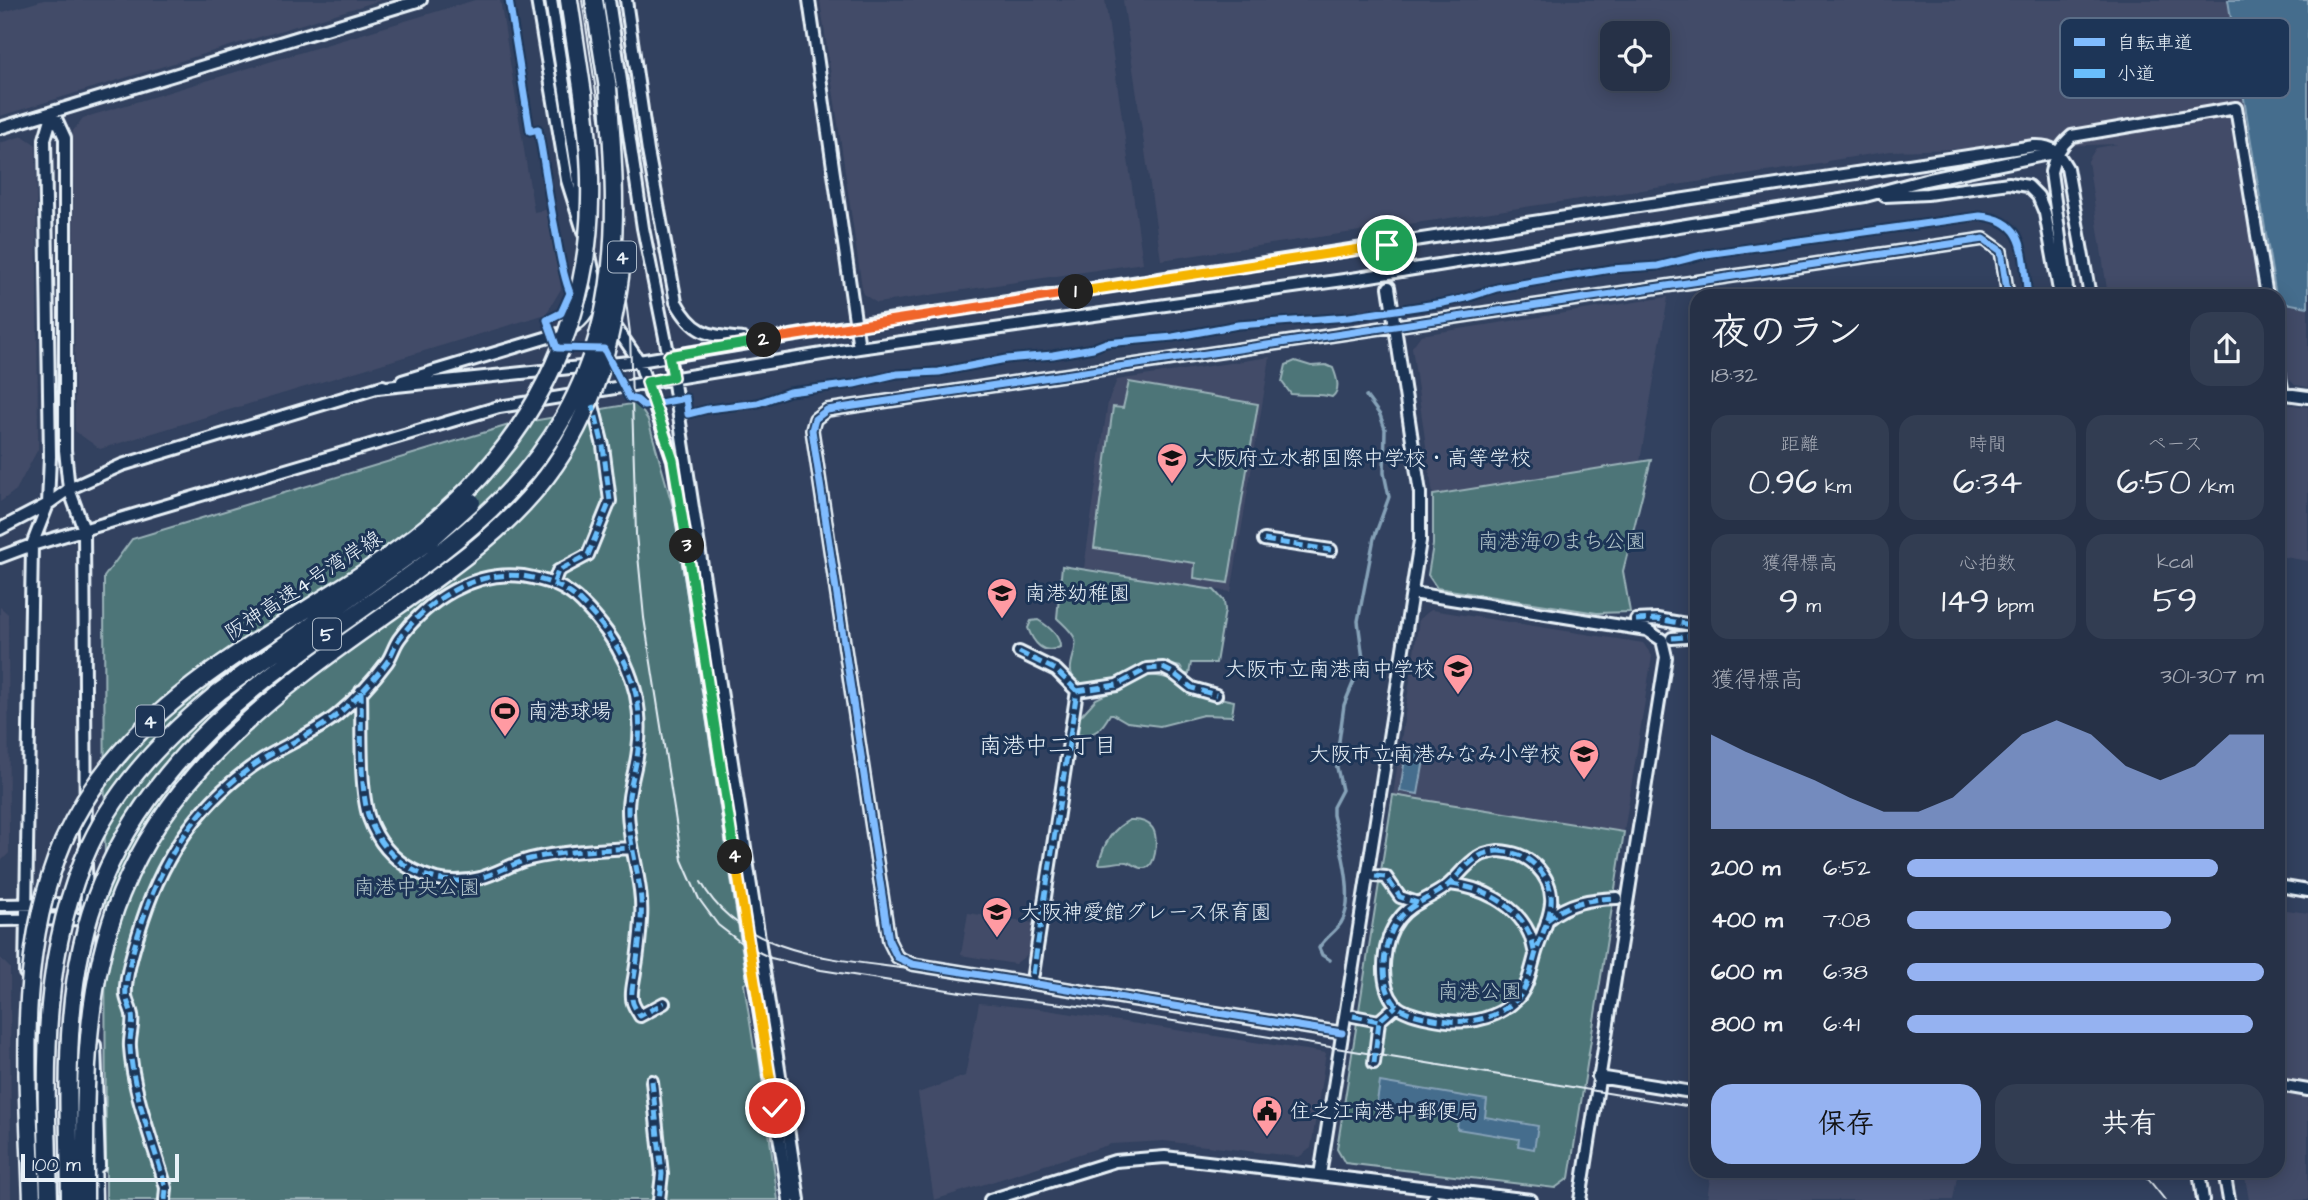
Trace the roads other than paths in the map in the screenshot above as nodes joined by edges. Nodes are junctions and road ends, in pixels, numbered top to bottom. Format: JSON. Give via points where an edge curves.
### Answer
{"nodes":[{"id":1,"x":421,"y":0,"type":"edge"},
{"id":2,"x":537,"y":0,"type":"edge"},
{"id":3,"x":551,"y":0,"type":"edge"},
{"id":4,"x":569,"y":0,"type":"edge"},
{"id":5,"x":594,"y":0,"type":"edge"},
{"id":6,"x":609,"y":0,"type":"edge"},
{"id":7,"x":626,"y":0,"type":"edge"},
{"id":8,"x":809,"y":0,"type":"edge"},
{"id":9,"x":608,"y":88,"type":"junction"},
{"id":10,"x":583,"y":94,"type":"junction"},
{"id":11,"x":53,"y":112,"type":"junction"},
{"id":12,"x":0,"y":128,"type":"edge"},
{"id":13,"x":2058,"y":152,"type":"junction"},
{"id":14,"x":1865,"y":197,"type":"junction"},
{"id":15,"x":589,"y":250,"type":"junction"},
{"id":16,"x":1389,"y":287,"type":"dead end"},
{"id":17,"x":2007,"y":289,"type":"edge"},
{"id":18,"x":2059,"y":289,"type":"edge"},
{"id":19,"x":2067,"y":289,"type":"edge"},
{"id":20,"x":2089,"y":289,"type":"edge"},
{"id":21,"x":2266,"y":289,"type":"edge"},
{"id":22,"x":595,"y":290,"type":"junction"},
{"id":23,"x":856,"y":325,"type":"junction"},
{"id":24,"x":1395,"y":328,"type":"junction"},
{"id":25,"x":757,"y":341,"type":"junction"},
{"id":26,"x":859,"y":348,"type":"junction"},
{"id":27,"x":669,"y":356,"type":"junction"},
{"id":28,"x":639,"y":361,"type":"junction"},
{"id":29,"x":673,"y":377,"type":"junction"},
{"id":30,"x":647,"y":382,"type":"junction"},
{"id":31,"x":377,"y":388,"type":"junction"},
{"id":32,"x":2285,"y":394,"type":"edge"},
{"id":33,"x":2308,"y":397,"type":"edge"},
{"id":34,"x":593,"y":405,"type":"dead end"},
{"id":35,"x":69,"y":489,"type":"junction"},
{"id":36,"x":48,"y":504,"type":"junction"},
{"id":37,"x":0,"y":529,"type":"edge"},
{"id":38,"x":84,"y":530,"type":"junction"},
{"id":39,"x":1264,"y":540,"type":"dead end"},
{"id":40,"x":33,"y":545,"type":"junction"},
{"id":41,"x":1331,"y":550,"type":"dead end"},
{"id":42,"x":0,"y":557,"type":"edge"},
{"id":43,"x":554,"y":582,"type":"junction"},
{"id":44,"x":1413,"y":593,"type":"junction"},
{"id":45,"x":1636,"y":620,"type":"dead end"},
{"id":46,"x":1690,"y":625,"type":"edge"},
{"id":47,"x":1690,"y":637,"type":"edge"},
{"id":48,"x":1672,"y":638,"type":"dead end"},
{"id":49,"x":1018,"y":652,"type":"dead end"},
{"id":50,"x":361,"y":691,"type":"junction"},
{"id":51,"x":1077,"y":691,"type":"junction"},
{"id":52,"x":1216,"y":695,"type":"dead end"},
{"id":53,"x":631,"y":848,"type":"junction"},
{"id":54,"x":1375,"y":876,"type":"dead end"},
{"id":55,"x":1451,"y":884,"type":"junction"},
{"id":56,"x":2285,"y":887,"type":"edge"},
{"id":57,"x":2308,"y":891,"type":"edge"},
{"id":58,"x":1400,"y":897,"type":"junction"},
{"id":59,"x":1617,"y":898,"type":"dead end"},
{"id":60,"x":1418,"y":903,"type":"junction"},
{"id":61,"x":87,"y":904,"type":"junction"},
{"id":62,"x":0,"y":905,"type":"edge"},
{"id":63,"x":27,"y":905,"type":"junction"},
{"id":64,"x":1400,"y":917,"type":"junction"},
{"id":65,"x":87,"y":919,"type":"junction"},
{"id":66,"x":0,"y":920,"type":"edge"},
{"id":67,"x":26,"y":920,"type":"junction"},
{"id":68,"x":1548,"y":920,"type":"junction"},
{"id":69,"x":1535,"y":954,"type":"junction"},
{"id":70,"x":92,"y":972,"type":"junction"},
{"id":71,"x":1033,"y":974,"type":"dead end"},
{"id":72,"x":664,"y":1003,"type":"dead end"},
{"id":73,"x":1396,"y":1006,"type":"junction"},
{"id":74,"x":1353,"y":1016,"type":"dead end"},
{"id":75,"x":1379,"y":1021,"type":"junction"},
{"id":76,"x":1342,"y":1034,"type":"junction"},
{"id":77,"x":1374,"y":1063,"type":"dead end"},
{"id":78,"x":1598,"y":1077,"type":"junction"},
{"id":79,"x":652,"y":1081,"type":"dead end"},
{"id":80,"x":2285,"y":1086,"type":"edge"},
{"id":81,"x":2308,"y":1090,"type":"edge"},
{"id":82,"x":1690,"y":1092,"type":"edge"},
{"id":83,"x":1320,"y":1175,"type":"junction"},
{"id":84,"x":2200,"y":1178,"type":"edge"},
{"id":85,"x":2225,"y":1178,"type":"edge"},
{"id":86,"x":27,"y":1197,"type":"edge"},
{"id":87,"x":48,"y":1200,"type":"edge"},
{"id":88,"x":70,"y":1200,"type":"edge"},
{"id":89,"x":85,"y":1200,"type":"edge"},
{"id":90,"x":93,"y":1200,"type":"edge"},
{"id":91,"x":99,"y":1200,"type":"edge"},
{"id":92,"x":165,"y":1200,"type":"edge"},
{"id":93,"x":660,"y":1200,"type":"edge"},
{"id":94,"x":789,"y":1200,"type":"edge"},
{"id":95,"x":799,"y":1200,"type":"edge"},
{"id":96,"x":990,"y":1200,"type":"edge"},
{"id":97,"x":1531,"y":1200,"type":"edge"},
{"id":98,"x":1580,"y":1200,"type":"edge"},
{"id":99,"x":2203,"y":1200,"type":"edge"},
{"id":100,"x":2229,"y":1200,"type":"edge"}],
"edges":[{"from":1,"to":11,"type":"street"},
{"from":2,"to":15,"type":"street","via":[[567,180]]},
{"from":3,"to":15,"type":"street"},
{"from":4,"to":10,"type":"highway","name":"阪神高速4号湾岸線","number":"4"},
{"from":5,"to":9,"type":"highway","number":"4"},
{"from":6,"to":27,"type":"street","via":[[643,228]]},
{"from":7,"to":25,"type":"street","via":[[676,302],[695,329]]},
{"from":8,"to":23,"type":"street"},
{"from":9,"to":88,"type":"highway","number":"5","bridge":true,"via":[[614,223],[610,273],[590,359],[560,425],[517,482],[470,530],[272,674],[201,735],[153,792],[111,861],[91,910],[73,1001]]},
{"from":9,"to":89,"type":"highway","number":"4","bridge":true,"via":[[622,199],[622,260],[607,351],[581,420],[547,475],[506,521],[460,562],[295,679],[243,722],[196,774],[149,839],[121,894],[93,1006],[85,1065]]},
{"from":10,"to":86,"type":"highway","name":"阪神高速4号湾岸線","number":"4","bridge":true,"via":[[590,202],[581,285],[551,375],[508,446],[427,528],[224,662],[169,704],[111,764],[72,822],[48,884],[33,952]]},
{"from":10,"to":87,"type":"highway","number":"5","bridge":true,"via":[[596,200],[589,277],[567,362],[532,429],[489,484],[429,541],[219,692],[174,730],[130,781],[90,844],[63,921],[51,986]]},
{"from":11,"to":12,"type":"street"},
{"from":11,"to":35,"type":"street","via":[[65,138],[65,450]]},
{"from":11,"to":36,"type":"street","via":[[45,139]]},
{"from":13,"to":14,"type":"street"},
{"from":13,"to":19,"type":"street","via":[[2051,172]]},
{"from":13,"to":20,"type":"street","via":[[2072,188]]},
{"from":13,"to":21,"type":"street","via":[[2072,136],[2236,108]]},
{"from":13,"to":23,"type":"street","via":[[2034,146]]},
{"from":14,"to":18,"type":"street","via":[[2008,183],[2028,186],[2045,213]]},
{"from":14,"to":26,"type":"street","via":[[1358,278]]},
{"from":15,"to":22,"type":"street"},
{"from":16,"to":24,"type":"street"},
{"from":17,"to":24,"type":"street","via":[[2001,251],[1984,239]]},
{"from":22,"to":28,"type":"street"},
{"from":22,"to":31,"type":"street","via":[[584,319],[562,333]]},
{"from":23,"to":25,"type":"street"},
{"from":23,"to":26,"type":"street"},
{"from":24,"to":44,"type":"street","via":[[1420,493]]},
{"from":24,"to":76,"type":"street","via":[[827,410],[815,419],[812,430],[889,941],[897,957],[912,964]]},
{"from":25,"to":27,"type":"street"},
{"from":26,"to":29,"type":"street"},
{"from":27,"to":28,"type":"street"},
{"from":27,"to":29,"type":"street"},
{"from":28,"to":30,"type":"street"},
{"from":28,"to":31,"type":"street"},
{"from":29,"to":30,"type":"street"},
{"from":29,"to":95,"type":"street"},
{"from":30,"to":38,"type":"street","via":[[499,407]]},
{"from":30,"to":94,"type":"street","via":[[673,460]]},
{"from":31,"to":35,"type":"street","via":[[122,465]]},
{"from":32,"to":33,"type":"street"},
{"from":34,"to":43,"type":"street","via":[[610,501],[588,555],[558,571]]},
{"from":35,"to":36,"type":"street"},
{"from":35,"to":38,"type":"street"},
{"from":36,"to":37,"type":"street"},
{"from":36,"to":40,"type":"street"},
{"from":38,"to":40,"type":"street"},
{"from":38,"to":61,"type":"street"},
{"from":39,"to":41,"type":"street"},
{"from":40,"to":42,"type":"street"},
{"from":40,"to":63,"type":"street"},
{"from":43,"to":50,"type":"street","via":[[501,576],[475,580],[448,593],[400,639]]},
{"from":43,"to":53,"type":"street","via":[[601,624],[618,649],[639,700],[638,754],[628,807]]},
{"from":44,"to":76,"type":"street"},
{"from":44,"to":78,"type":"street","via":[[1647,630],[1662,640],[1666,657]]},
{"from":45,"to":46,"type":"street"},
{"from":47,"to":48,"type":"street"},
{"from":49,"to":51,"type":"street","via":[[1056,670]]},
{"from":50,"to":53,"type":"street","via":[[369,817],[384,845],[418,874],[454,881],[480,878],[530,859]]},
{"from":50,"to":92,"type":"street","via":[[336,716],[223,788],[184,834],[161,873],[143,919],[126,996],[133,1017],[129,1045],[136,1088],[166,1188]]},
{"from":51,"to":52,"type":"street","via":[[1117,685],[1147,669],[1163,668],[1192,688]]},
{"from":51,"to":71,"type":"street"},
{"from":53,"to":72,"type":"street","via":[[642,897],[631,1001],[640,1016]]},
{"from":54,"to":58,"type":"street","via":[[1386,877]]},
{"from":55,"to":60,"type":"street"},
{"from":55,"to":68,"type":"street","via":[[1479,855],[1515,852],[1538,868],[1552,889]]},
{"from":55,"to":69,"type":"street","via":[[1471,886],[1502,903],[1520,919]]},
{"from":56,"to":57,"type":"street"},
{"from":58,"to":60,"type":"street"},
{"from":58,"to":64,"type":"street"},
{"from":59,"to":68,"type":"street","via":[[1577,902]]},
{"from":60,"to":64,"type":"street"},
{"from":61,"to":63,"type":"street"},
{"from":61,"to":65,"type":"street"},
{"from":62,"to":63,"type":"street"},
{"from":63,"to":67,"type":"street"},
{"from":64,"to":73,"type":"street","via":[[1386,949],[1388,992]]},
{"from":65,"to":67,"type":"street"},
{"from":65,"to":70,"type":"street"},
{"from":66,"to":67,"type":"street"},
{"from":67,"to":86,"type":"street","via":[[22,1069]]},
{"from":68,"to":69,"type":"street"},
{"from":69,"to":73,"type":"street","via":[[1518,998],[1485,1019],[1460,1023],[1419,1016]]},
{"from":70,"to":90,"type":"highway"},
{"from":70,"to":91,"type":"street"},
{"from":73,"to":75,"type":"street"},
{"from":74,"to":75,"type":"street"},
{"from":75,"to":77,"type":"street"},
{"from":76,"to":83,"type":"street"},
{"from":78,"to":82,"type":"street"},
{"from":78,"to":98,"type":"street"},
{"from":79,"to":93,"type":"street","via":[[662,1174]]},
{"from":80,"to":81,"type":"street"},
{"from":83,"to":96,"type":"street","via":[[1165,1157],[1115,1161]]},
{"from":83,"to":97,"type":"street"},
{"from":84,"to":99,"type":"street"},
{"from":85,"to":100,"type":"street"}]}
